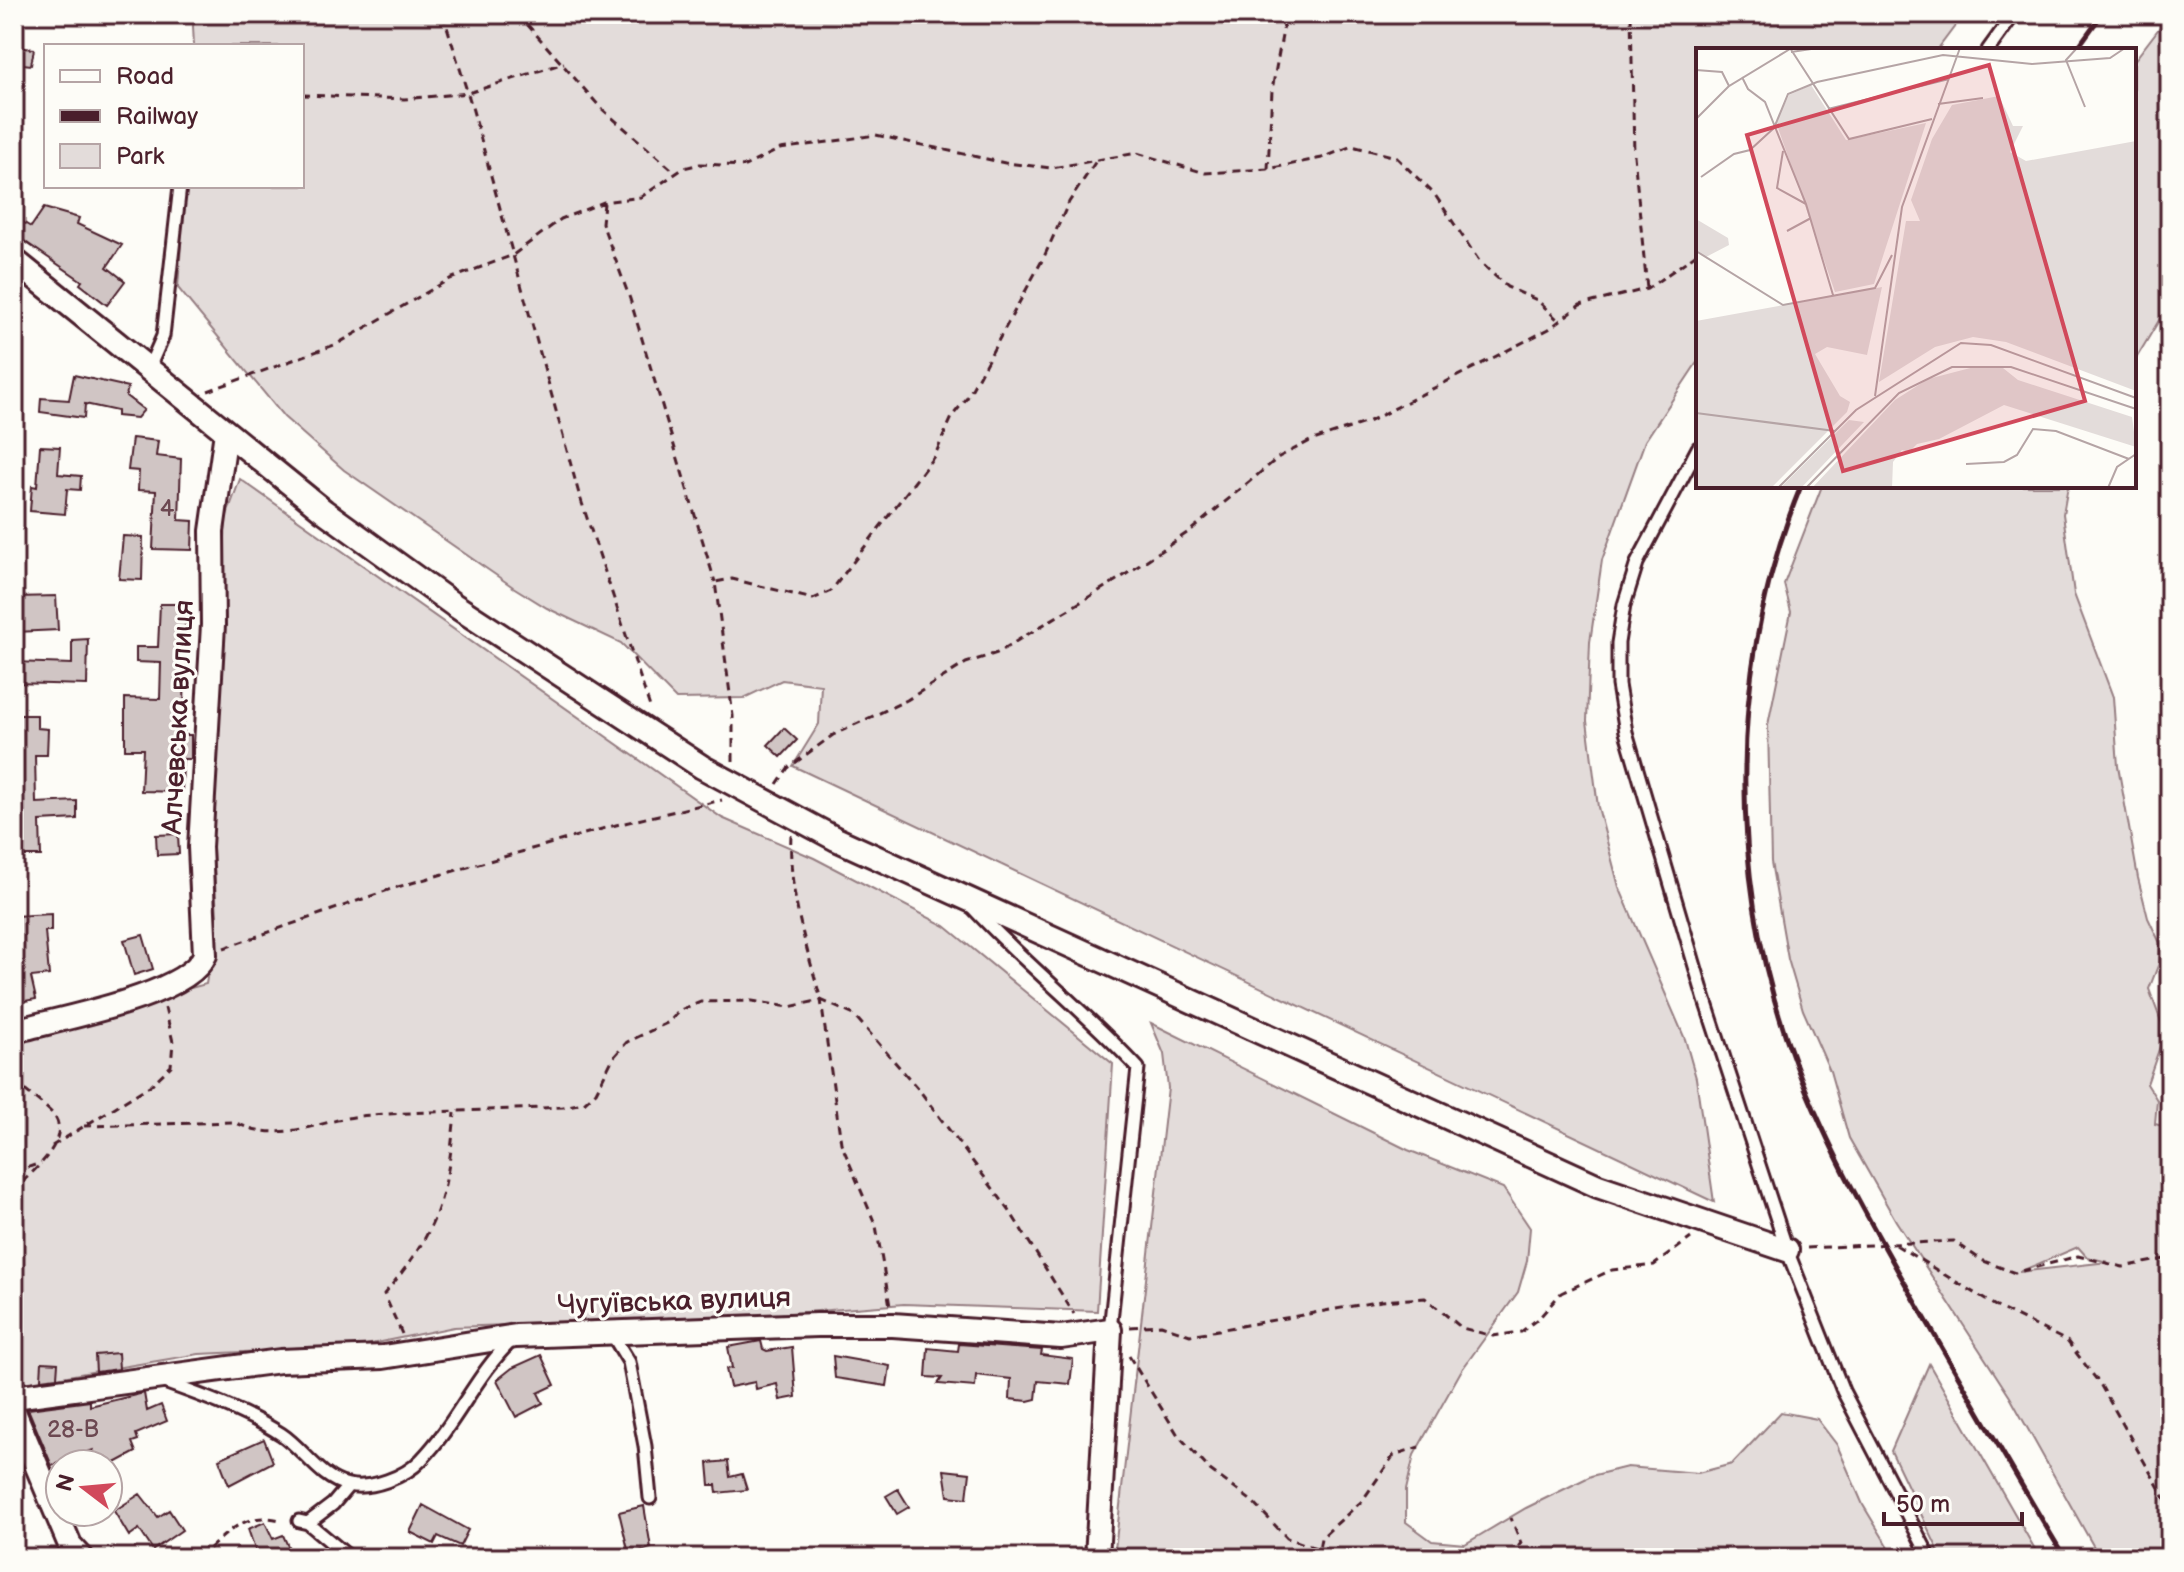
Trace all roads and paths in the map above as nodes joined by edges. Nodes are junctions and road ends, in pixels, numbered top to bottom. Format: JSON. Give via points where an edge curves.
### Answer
{"nodes":[{"id":1,"x":443,"y":14,"type":"edge"},
{"id":2,"x":518,"y":14,"type":"edge"},
{"id":3,"x":1286,"y":14,"type":"edge"},
{"id":4,"x":1631,"y":14,"type":"edge"},
{"id":5,"x":2014,"y":14,"type":"edge"},
{"id":6,"x":1989,"y":48,"type":"edge"},
{"id":7,"x":564,"y":63,"type":"junction"},
{"id":8,"x":468,"y":93,"type":"junction"},
{"id":9,"x":304,"y":95,"type":"edge"},
{"id":10,"x":1096,"y":161,"type":"junction"},
{"id":11,"x":1268,"y":169,"type":"junction"},
{"id":12,"x":676,"y":173,"type":"junction"},
{"id":13,"x":180,"y":188,"type":"edge"},
{"id":14,"x":604,"y":202,"type":"junction"},
{"id":15,"x":1696,"y":254,"type":"edge"},
{"id":16,"x":513,"y":255,"type":"junction"},
{"id":17,"x":14,"y":262,"type":"edge"},
{"id":18,"x":1647,"y":289,"type":"junction"},
{"id":19,"x":1559,"y":321,"type":"junction"},
{"id":20,"x":148,"y":370,"type":"junction"},
{"id":21,"x":183,"y":399,"type":"junction"},
{"id":22,"x":226,"y":432,"type":"junction"},
{"id":23,"x":1696,"y":452,"type":"edge"},
{"id":24,"x":715,"y":582,"type":"junction"},
{"id":25,"x":661,"y":740,"type":"junction"},
{"id":26,"x":750,"y":793,"type":"junction"},
{"id":27,"x":792,"y":814,"type":"junction"},
{"id":28,"x":965,"y":899,"type":"junction"},
{"id":29,"x":205,"y":955,"type":"junction"},
{"id":30,"x":169,"y":988,"type":"junction"},
{"id":31,"x":821,"y":1000,"type":"junction"},
{"id":32,"x":14,"y":1031,"type":"edge"},
{"id":33,"x":14,"y":1080,"type":"edge"},
{"id":34,"x":455,"y":1112,"type":"junction"},
{"id":35,"x":84,"y":1126,"type":"junction"},
{"id":36,"x":52,"y":1146,"type":"junction"},
{"id":37,"x":44,"y":1162,"type":"junction"},
{"id":38,"x":14,"y":1172,"type":"edge"},
{"id":39,"x":14,"y":1189,"type":"edge"},
{"id":40,"x":1710,"y":1224,"type":"junction"},
{"id":41,"x":1896,"y":1245,"type":"junction"},
{"id":42,"x":1787,"y":1250,"type":"junction"},
{"id":43,"x":2170,"y":1258,"type":"edge"},
{"id":44,"x":1076,"y":1318,"type":"dead end"},
{"id":45,"x":1112,"y":1323,"type":"junction"},
{"id":46,"x":893,"y":1325,"type":"junction"},
{"id":47,"x":610,"y":1331,"type":"junction"},
{"id":48,"x":516,"y":1336,"type":"junction"},
{"id":49,"x":14,"y":1340,"type":"edge"},
{"id":50,"x":411,"y":1353,"type":"junction"},
{"id":51,"x":152,"y":1377,"type":"junction"},
{"id":52,"x":15,"y":1402,"type":"edge"},
{"id":53,"x":1419,"y":1447,"type":"dead end"},
{"id":54,"x":349,"y":1485,"type":"junction"},
{"id":55,"x":650,"y":1498,"type":"dead end"},
{"id":56,"x":2170,"y":1507,"type":"edge"},
{"id":57,"x":1511,"y":1518,"type":"dead end"},
{"id":58,"x":303,"y":1522,"type":"junction"},
{"id":59,"x":1319,"y":1549,"type":"junction"},
{"id":60,"x":1928,"y":1557,"type":"edge"},
{"id":61,"x":82,"y":1558,"type":"edge"},
{"id":62,"x":199,"y":1558,"type":"edge"},
{"id":63,"x":350,"y":1558,"type":"edge"},
{"id":64,"x":1097,"y":1558,"type":"edge"},
{"id":65,"x":1326,"y":1558,"type":"edge"},
{"id":66,"x":1510,"y":1558,"type":"edge"}],
"edges":[{"from":1,"to":8,"type":"path"},
{"from":2,"to":7,"type":"path"},
{"from":3,"to":11,"type":"path","via":[[1272,90]]},
{"from":4,"to":18,"type":"path","via":[[1634,155]]},
{"from":5,"to":6,"type":"lane"},
{"from":7,"to":8,"type":"path"},
{"from":7,"to":12,"type":"path","via":[[601,108]]},
{"from":8,"to":9,"type":"path","via":[[404,99]]},
{"from":8,"to":16,"type":"path"},
{"from":10,"to":11,"type":"path","via":[[1137,153],[1205,173]]},
{"from":10,"to":12,"type":"path","via":[[1052,168],[1005,163],[876,135],[780,149],[745,166],[700,164]]},
{"from":10,"to":24,"type":"path","via":[[935,455],[831,591],[813,599],[732,579]]},
{"from":11,"to":19,"type":"path","via":[[1352,146],[1396,157],[1435,195],[1479,261]]},
{"from":12,"to":14,"type":"path","via":[[641,197]]},
{"from":13,"to":20,"type":"lane","via":[[163,336]]},
{"from":14,"to":16,"type":"path","via":[[561,219]]},
{"from":14,"to":24,"type":"path","via":[[602,223]]},
{"from":15,"to":18,"type":"path"},
{"from":16,"to":21,"type":"path","via":[[450,279],[337,344]]},
{"from":16,"to":25,"type":"path","via":[[579,494]]},
{"from":17,"to":20,"type":"street"},
{"from":18,"to":19,"type":"path","via":[[1580,305]]},
{"from":19,"to":26,"type":"path","via":[[1368,422],[1279,457],[1190,531],[1125,575],[997,653],[966,663],[907,700],[833,735]]},
{"from":20,"to":21,"type":"street"},
{"from":21,"to":22,"type":"street"},
{"from":22,"to":25,"type":"street","via":[[454,605]]},
{"from":22,"to":29,"type":"street","name":"Алчевська вулиця","via":[[212,531],[213,625],[200,847]]},
{"from":23,"to":42,"type":"lane","via":[[1637,563],[1618,643],[1618,685],[1657,842]]},
{"from":24,"to":26,"type":"path","via":[[733,716]]},
{"from":25,"to":26,"type":"street"},
{"from":26,"to":27,"type":"street"},
{"from":26,"to":29,"type":"path","via":[[394,888]]},
{"from":27,"to":28,"type":"street"},
{"from":27,"to":31,"type":"path","via":[[789,868]]},
{"from":28,"to":40,"type":"street","via":[[1598,1186]]},
{"from":28,"to":45,"type":"lane","via":[[1011,950],[1087,1014],[1138,1068]]},
{"from":29,"to":30,"type":"street","via":[[200,967]]},
{"from":30,"to":32,"type":"street"},
{"from":30,"to":35,"type":"path","via":[[164,1011],[173,1042],[171,1066],[151,1085]]},
{"from":31,"to":34,"type":"path","via":[[789,1007],[701,1002],[627,1042],[584,1103]]},
{"from":31,"to":44,"type":"path","via":[[854,1015],[920,1091],[1009,1210]]},
{"from":31,"to":46,"type":"path","via":[[841,1143],[876,1226]]},
{"from":33,"to":36,"type":"path","via":[[55,1116],[58,1134]]},
{"from":34,"to":35,"type":"path","via":[[370,1114],[279,1134],[256,1133],[234,1122]]},
{"from":34,"to":50,"type":"path","via":[[448,1183],[428,1236],[384,1294]]},
{"from":35,"to":36,"type":"path"},
{"from":36,"to":37,"type":"path"},
{"from":37,"to":38,"type":"path"},
{"from":37,"to":39,"type":"path"},
{"from":40,"to":42,"type":"street"},
{"from":40,"to":45,"type":"path","via":[[1654,1265],[1612,1270],[1561,1293],[1521,1332],[1493,1336],[1462,1328],[1425,1298],[1190,1335],[1161,1325]]},
{"from":41,"to":42,"type":"path"},
{"from":41,"to":43,"type":"path","via":[[1954,1241],[1981,1260],[2015,1273],[2078,1256],[2123,1267]]},
{"from":41,"to":56,"type":"path","via":[[1997,1307],[2067,1341],[2100,1384]]},
{"from":42,"to":60,"type":"lane","via":[[1843,1391]]},
{"from":45,"to":46,"type":"street","name":"Чугуївська вулиця","via":[[1061,1337]]},
{"from":45,"to":59,"type":"path","via":[[1178,1435],[1210,1470],[1253,1502],[1287,1538]]},
{"from":45,"to":64,"type":"street"},
{"from":46,"to":47,"type":"street","name":"Чугуївська вулиця"},
{"from":47,"to":48,"type":"street","name":"Чугуївська вулиця"},
{"from":47,"to":55,"type":"lane","via":[[629,1362]]},
{"from":48,"to":50,"type":"street","name":"Чугуївська вулиця"},
{"from":48,"to":54,"type":"lane","via":[[490,1361],[420,1462],[394,1478]]},
{"from":49,"to":52,"type":"path"},
{"from":50,"to":51,"type":"street","name":"Чугуївська вулиця","via":[[280,1361]]},
{"from":51,"to":52,"type":"street","name":"Чугуївська вулиця"},
{"from":51,"to":54,"type":"lane","via":[[244,1414],[297,1445],[329,1478]]},
{"from":52,"to":61,"type":"street","via":[[70,1545]]},
{"from":53,"to":59,"type":"path","via":[[1394,1455],[1362,1501],[1321,1538]]},
{"from":54,"to":58,"type":"lane","via":[[333,1504]]},
{"from":57,"to":66,"type":"path","via":[[1521,1543]]},
{"from":58,"to":62,"type":"path","via":[[252,1518],[236,1523]]},
{"from":58,"to":63,"type":"lane"},
{"from":59,"to":65,"type":"path"}]}
